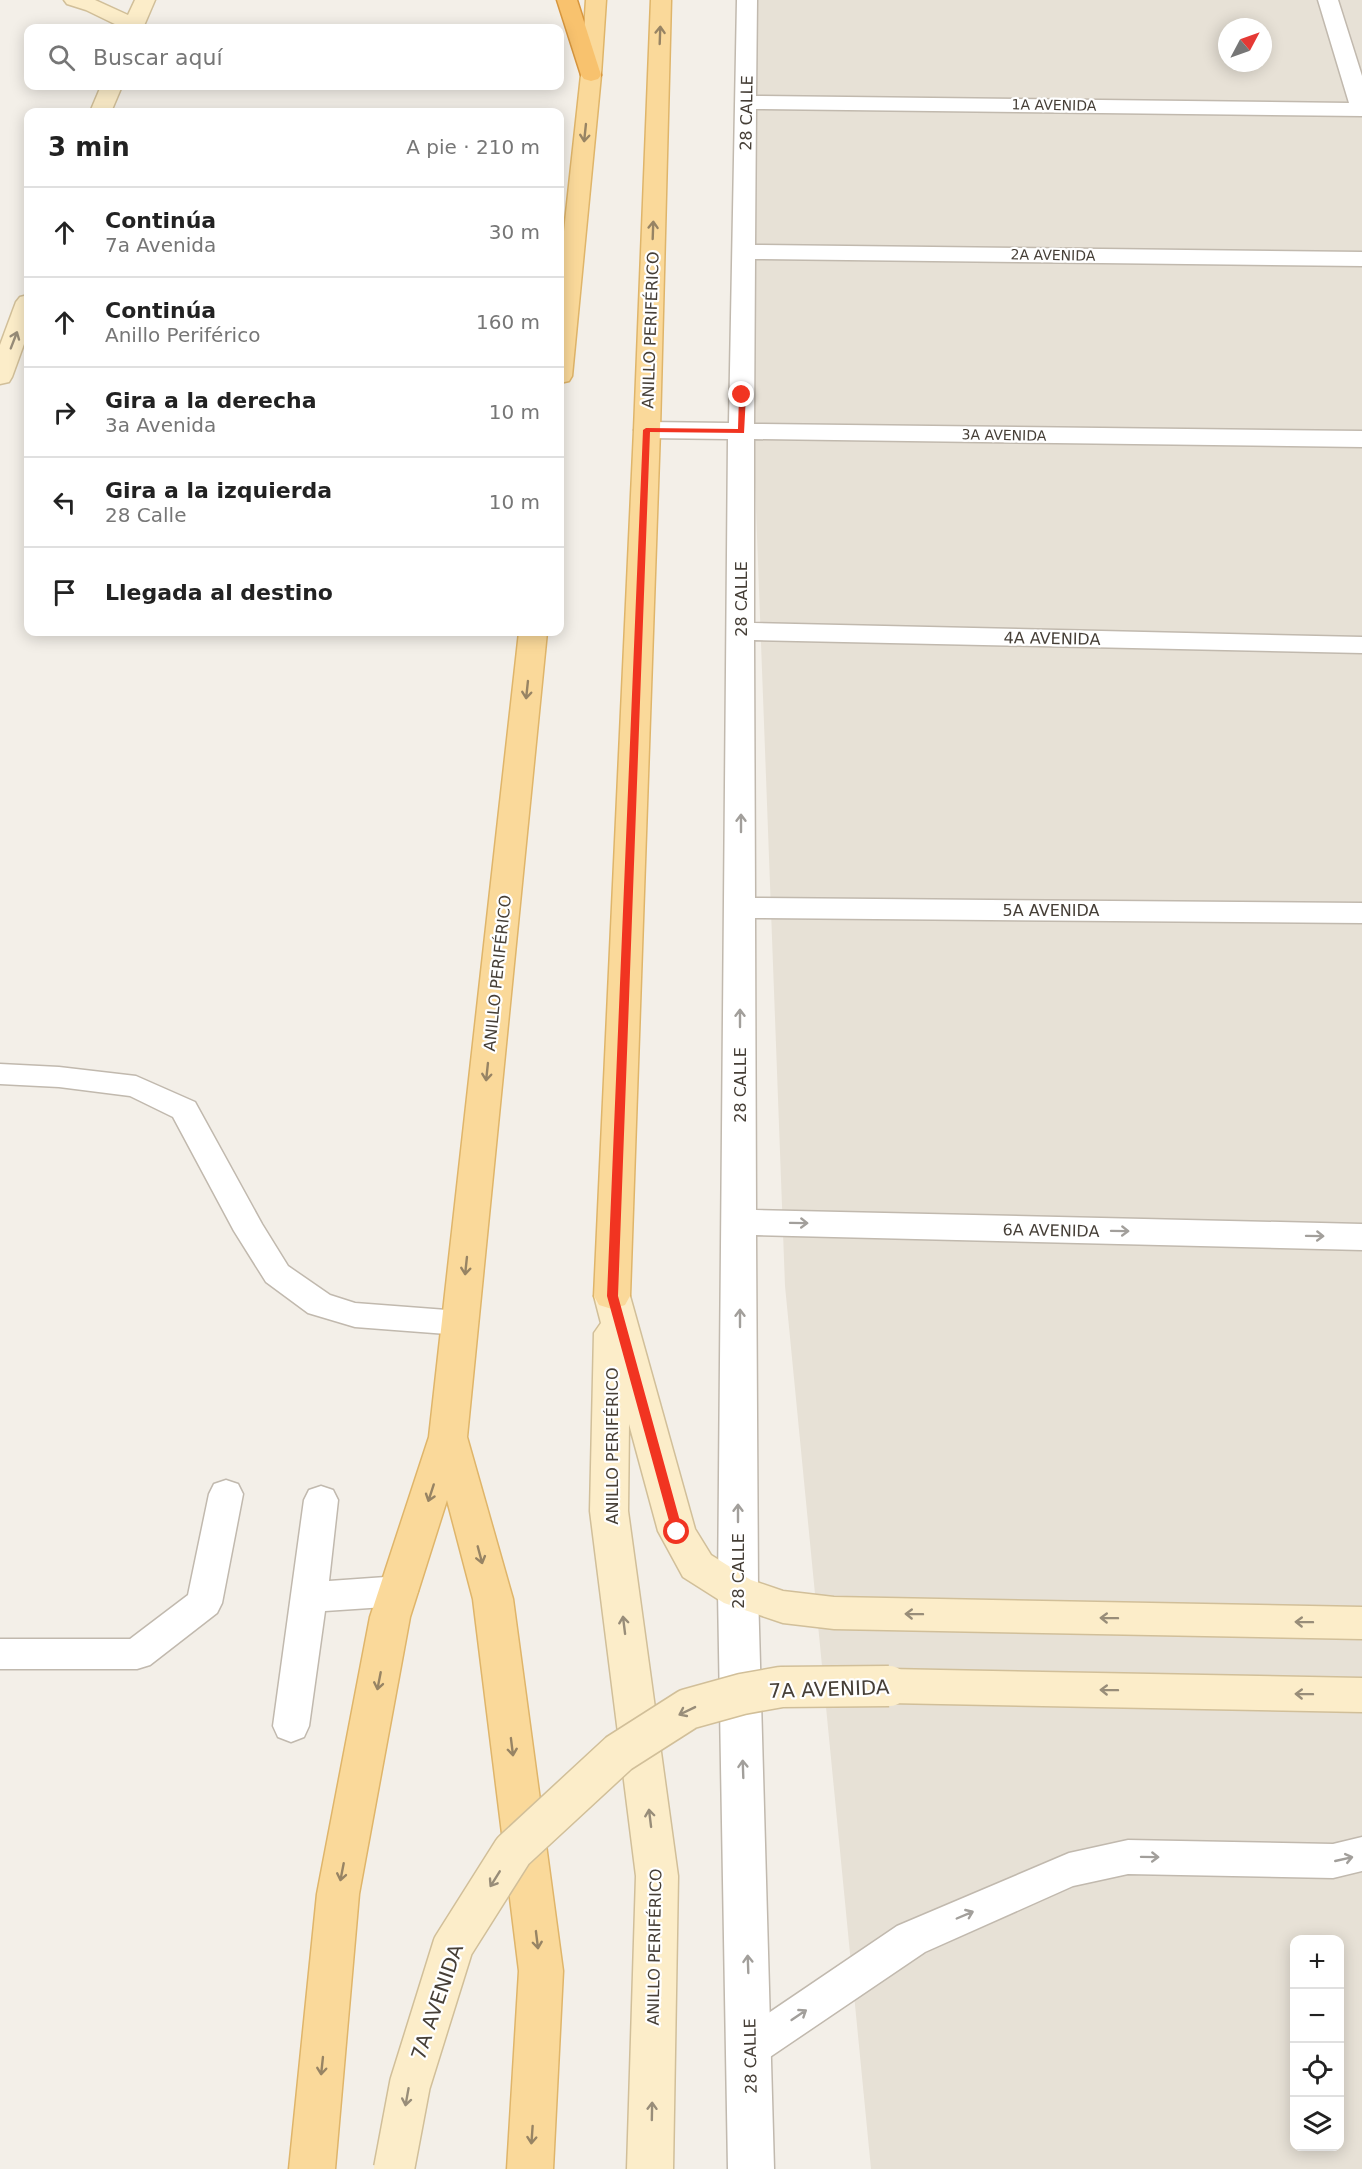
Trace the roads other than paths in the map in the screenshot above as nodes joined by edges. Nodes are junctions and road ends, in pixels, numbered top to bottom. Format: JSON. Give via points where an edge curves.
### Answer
{"nodes":[{"id":1,"x":74,"y":0,"type":"edge"},
{"id":2,"x":146,"y":0,"type":"edge"},
{"id":3,"x":567,"y":0,"type":"edge"},
{"id":4,"x":596,"y":0,"type":"edge"},
{"id":5,"x":661,"y":0,"type":"edge"},
{"id":6,"x":747,"y":0,"type":"edge"},
{"id":7,"x":1328,"y":0,"type":"edge"},
{"id":8,"x":127,"y":24,"type":"edge"},
{"id":9,"x":134,"y":24,"type":"edge"},
{"id":10,"x":591,"y":75,"type":"junction"},
{"id":11,"x":109,"y":90,"type":"edge"},
{"id":12,"x":746,"y":102,"type":"junction"},
{"id":13,"x":102,"y":108,"type":"edge"},
{"id":14,"x":1362,"y":110,"type":"edge"},
{"id":15,"x":744,"y":252,"type":"junction"},
{"id":16,"x":1362,"y":259,"type":"edge"},
{"id":17,"x":24,"y":313,"type":"edge"},
{"id":18,"x":564,"y":337,"type":"edge"},
{"id":19,"x":0,"y":377,"type":"edge"},
{"id":20,"x":646,"y":430,"type":"junction"},
{"id":21,"x":741,"y":431,"type":"junction"},
{"id":22,"x":1362,"y":439,"type":"edge"},
{"id":23,"x":741,"y":631,"type":"junction"},
{"id":24,"x":533,"y":636,"type":"edge"},
{"id":25,"x":1362,"y":645,"type":"edge"},
{"id":26,"x":740,"y":908,"type":"junction"},
{"id":27,"x":1362,"y":913,"type":"edge"},
{"id":28,"x":0,"y":1074,"type":"edge"},
{"id":29,"x":740,"y":1222,"type":"junction"},
{"id":30,"x":1362,"y":1237,"type":"edge"},
{"id":31,"x":612,"y":1296,"type":"junction"},
{"id":32,"x":460,"y":1323,"type":"junction"},
{"id":33,"x":448,"y":1437,"type":"junction"},
{"id":34,"x":226,"y":1494,"type":"dead end"},
{"id":35,"x":321,"y":1500,"type":"dead end"},
{"id":36,"x":400,"y":1591,"type":"junction"},
{"id":37,"x":738,"y":1592,"type":"junction"},
{"id":38,"x":309,"y":1597,"type":"junction"},
{"id":39,"x":1362,"y":1623,"type":"edge"},
{"id":40,"x":0,"y":1654,"type":"edge"},
{"id":41,"x":1362,"y":1695,"type":"edge"},
{"id":42,"x":291,"y":1726,"type":"dead end"},
{"id":43,"x":1362,"y":1854,"type":"edge"},
{"id":44,"x":750,"y":2048,"type":"junction"},
{"id":45,"x":312,"y":2169,"type":"edge"},
{"id":46,"x":394,"y":2169,"type":"edge"},
{"id":47,"x":530,"y":2169,"type":"edge"},
{"id":48,"x":650,"y":2169,"type":"edge"},
{"id":49,"x":751,"y":2169,"type":"edge"}],
"edges":[{"from":1,"to":8,"type":"main road"},
{"from":2,"to":9,"type":"main road"},
{"from":3,"to":10,"type":"highway"},
{"from":4,"to":10,"type":"main road"},
{"from":20,"to":5,"type":"main road","name":"ANILLO PERIFÉRICO","one_way":true},
{"from":6,"to":12,"type":"street","name":"28 CALLE"},
{"from":7,"to":14,"type":"street"},
{"from":10,"to":18,"type":"main road","one_way":true},
{"from":11,"to":13,"type":"main road"},
{"from":12,"to":14,"type":"street","name":"1A AVENIDA"},
{"from":12,"to":15,"type":"street","name":"28 CALLE"},
{"from":15,"to":16,"type":"street","name":"2A AVENIDA"},
{"from":15,"to":21,"type":"street","name":"28 CALLE"},
{"from":19,"to":17,"type":"main road","one_way":true},
{"from":20,"to":21,"type":"street","name":"3A AVENIDA"},
{"from":20,"to":31,"type":"main road","name":"ANILLO PERIFÉRICO"},
{"from":21,"to":22,"type":"street","name":"3A AVENIDA"},
{"from":21,"to":23,"type":"street","name":"28 CALLE"},
{"from":23,"to":25,"type":"street","name":"4A AVENIDA"},
{"from":26,"to":23,"type":"street","name":"28 CALLE","one_way":true},
{"from":24,"to":32,"type":"main road","name":"ANILLO PERIFÉRICO","one_way":true},
{"from":26,"to":27,"type":"street","name":"5A AVENIDA"},
{"from":29,"to":26,"type":"street","name":"28 CALLE","one_way":true},
{"from":28,"to":32,"type":"lane","via":[[136,1086],[184,1110],[277,1274],[319,1304],[355,1315]]},
{"from":29,"to":30,"type":"street","name":"6A AVENIDA","one_way":true},
{"from":37,"to":29,"type":"street","name":"28 CALLE","one_way":true},
{"from":31,"to":37,"type":"main road","via":[[677,1532],[697,1566]]},
{"from":48,"to":31,"type":"main road","name":"ANILLO PERIFÉRICO","one_way":true,"via":[[657,1876],[609,1511]]},
{"from":32,"to":33,"type":"main road","name":"ANILLO PERIFÉRICO"},
{"from":33,"to":36,"type":"main road","one_way":true},
{"from":33,"to":47,"type":"main road","name":"ANILLO PERIFÉRICO","one_way":true,"via":[[493,1599],[541,1971]]},
{"from":34,"to":40,"type":"lane","via":[[204,1603],[137,1654]]},
{"from":35,"to":38,"type":"lane"},
{"from":36,"to":38,"type":"lane"},
{"from":36,"to":45,"type":"main road","one_way":true,"via":[[390,1617],[338,1894]]},
{"from":39,"to":37,"type":"main road","one_way":true,"via":[[834,1613],[783,1607]]},
{"from":44,"to":37,"type":"street","name":"28 CALLE","one_way":true},
{"from":38,"to":42,"type":"lane"},
{"from":41,"to":46,"type":"main road","name":"7A AVENIDA","one_way":true,"bridge":true,"via":[[781,1687],[688,1709],[619,1753],[513,1851],[453,1946],[410,2084]]},
{"from":44,"to":43,"type":"lane","one_way":true,"via":[[911,1939],[1069,1870],[1128,1857],[1333,1861]]},
{"from":44,"to":49,"type":"street","name":"28 CALLE"}]}
